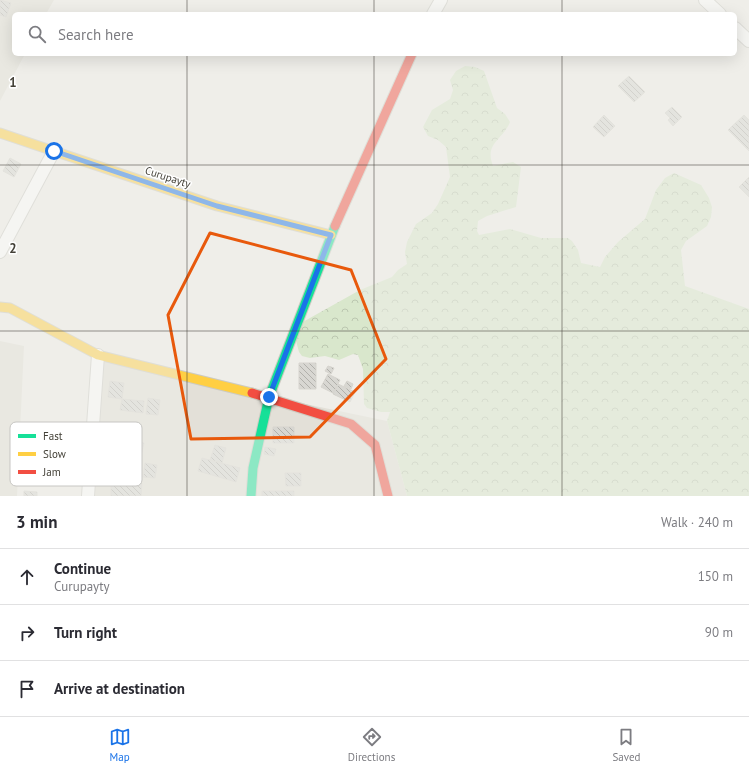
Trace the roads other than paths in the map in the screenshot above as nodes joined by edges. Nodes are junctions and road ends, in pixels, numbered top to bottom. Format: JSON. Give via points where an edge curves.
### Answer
{"nodes":[{"id":1,"x":441,"y":0,"type":"edge"},
{"id":2,"x":705,"y":0,"type":"edge"},
{"id":3,"x":434,"y":12,"type":"edge"},
{"id":4,"x":718,"y":12,"type":"edge"},
{"id":5,"x":737,"y":30,"type":"edge"},
{"id":6,"x":749,"y":41,"type":"edge"},
{"id":7,"x":411,"y":56,"type":"edge"},
{"id":8,"x":0,"y":133,"type":"edge"},
{"id":9,"x":54,"y":151,"type":"junction"},
{"id":10,"x":331,"y":235,"type":"junction"},
{"id":11,"x":0,"y":252,"type":"edge"},
{"id":12,"x":0,"y":307,"type":"edge"},
{"id":13,"x":98,"y":355,"type":"junction"},
{"id":14,"x":269,"y":397,"type":"junction"},
{"id":15,"x":93,"y":422,"type":"edge"},
{"id":16,"x":89,"y":486,"type":"edge"},
{"id":17,"x":88,"y":496,"type":"edge"},
{"id":18,"x":251,"y":496,"type":"edge"},
{"id":19,"x":388,"y":496,"type":"edge"}],
"edges":[{"from":1,"to":3,"type":"street"},
{"from":2,"to":4,"type":"street"},
{"from":5,"to":6,"type":"street"},
{"from":7,"to":10,"type":"street"},
{"from":8,"to":9,"type":"street","name":"Curupayty"},
{"from":9,"to":10,"type":"street","name":"Curupayty","via":[[217,206]]},
{"from":9,"to":11,"type":"street"},
{"from":10,"to":14,"type":"street"},
{"from":12,"to":13,"type":"street","via":[[10,308]]},
{"from":13,"to":14,"type":"street"},
{"from":13,"to":15,"type":"street"},
{"from":14,"to":18,"type":"street","via":[[253,468]]},
{"from":14,"to":19,"type":"street","via":[[351,424],[375,445]]},
{"from":16,"to":17,"type":"street"}]}
